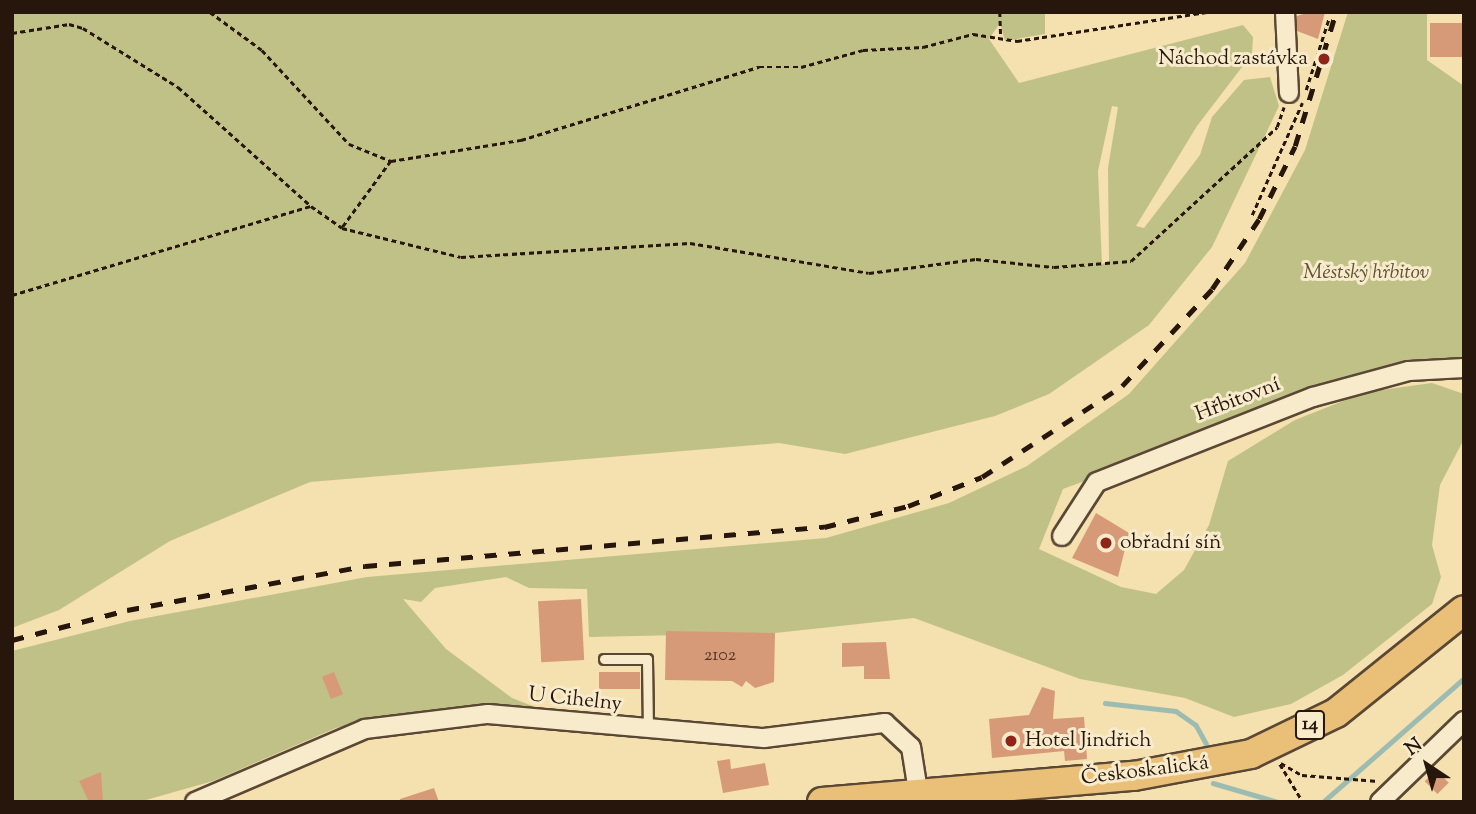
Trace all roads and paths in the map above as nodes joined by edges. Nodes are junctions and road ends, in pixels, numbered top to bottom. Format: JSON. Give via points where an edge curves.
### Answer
{"nodes":[{"id":1,"x":210,"y":12,"type":"edge"},
{"id":2,"x":1000,"y":12,"type":"edge"},
{"id":3,"x":1207,"y":12,"type":"edge"},
{"id":4,"x":1285,"y":12,"type":"edge"},
{"id":5,"x":1329,"y":18,"type":"dead end"},
{"id":6,"x":12,"y":33,"type":"edge"},
{"id":7,"x":1001,"y":38,"type":"junction"},
{"id":8,"x":1289,"y":93,"type":"joint"},
{"id":9,"x":391,"y":161,"type":"junction"},
{"id":10,"x":311,"y":206,"type":"junction"},
{"id":11,"x":1252,"y":215,"type":"dead end"},
{"id":12,"x":342,"y":228,"type":"junction"},
{"id":13,"x":12,"y":295,"type":"edge"},
{"id":14,"x":1464,"y":368,"type":"edge"},
{"id":15,"x":1062,"y":536,"type":"dead end"},
{"id":16,"x":1464,"y":610,"type":"edge"},
{"id":17,"x":604,"y":659,"type":"dead end"},
{"id":18,"x":1464,"y":721,"type":"edge"},
{"id":19,"x":648,"y":731,"type":"junction"},
{"id":20,"x":918,"y":791,"type":"junction"},
{"id":21,"x":1071,"y":791,"type":"edge"},
{"id":22,"x":998,"y":793,"type":"edge"},
{"id":23,"x":1386,"y":796,"type":"edge"},
{"id":24,"x":195,"y":802,"type":"edge"},
{"id":25,"x":822,"y":802,"type":"edge"},
{"id":26,"x":1303,"y":802,"type":"edge"}],
"edges":[{"from":1,"to":9,"type":"path","via":[[262,50],[349,144]]},
{"from":2,"to":7,"type":"path"},
{"from":3,"to":7,"type":"path","via":[[1017,41]]},
{"from":4,"to":8,"type":"street"},
{"from":5,"to":11,"type":"path","via":[[1294,128]]},
{"from":6,"to":10,"type":"path","via":[[69,24],[83,28],[178,88]]},
{"from":7,"to":9,"type":"path","via":[[973,34],[923,47],[863,50],[801,67],[759,66],[520,140]]},
{"from":8,"to":12,"type":"path","via":[[1277,127],[1131,261],[1054,267],[976,259],[869,273],[690,243],[461,257]]},
{"from":9,"to":12,"type":"path"},
{"from":10,"to":12,"type":"path"},
{"from":10,"to":13,"type":"path"},
{"from":14,"to":15,"type":"street","name":"Hřbitovní","via":[[1409,371],[1313,397],[1097,482]]},
{"from":16,"to":21,"type":"main road","name":"Českoskalická","number":"14","via":[[1423,649],[1336,713],[1251,754]]},
{"from":17,"to":19,"type":"lane","via":[[647,659]]},
{"from":18,"to":23,"type":"street"},
{"from":19,"to":20,"type":"street","name":"U Cihelny","via":[[764,738],[885,723],[911,747]]},
{"from":19,"to":24,"type":"street","name":"U Cihelny","via":[[488,714],[385,724]]},
{"from":20,"to":22,"type":"main road","name":"Českoskalická","number":"14"},
{"from":20,"to":25,"type":"main road","name":"Českoskalická","number":"14"},
{"from":21,"to":22,"type":"main road","name":"Českoskalická","number":"14"},
{"from":23,"to":26,"type":"path","via":[[1374,779],[1302,775],[1278,761]]}]}
